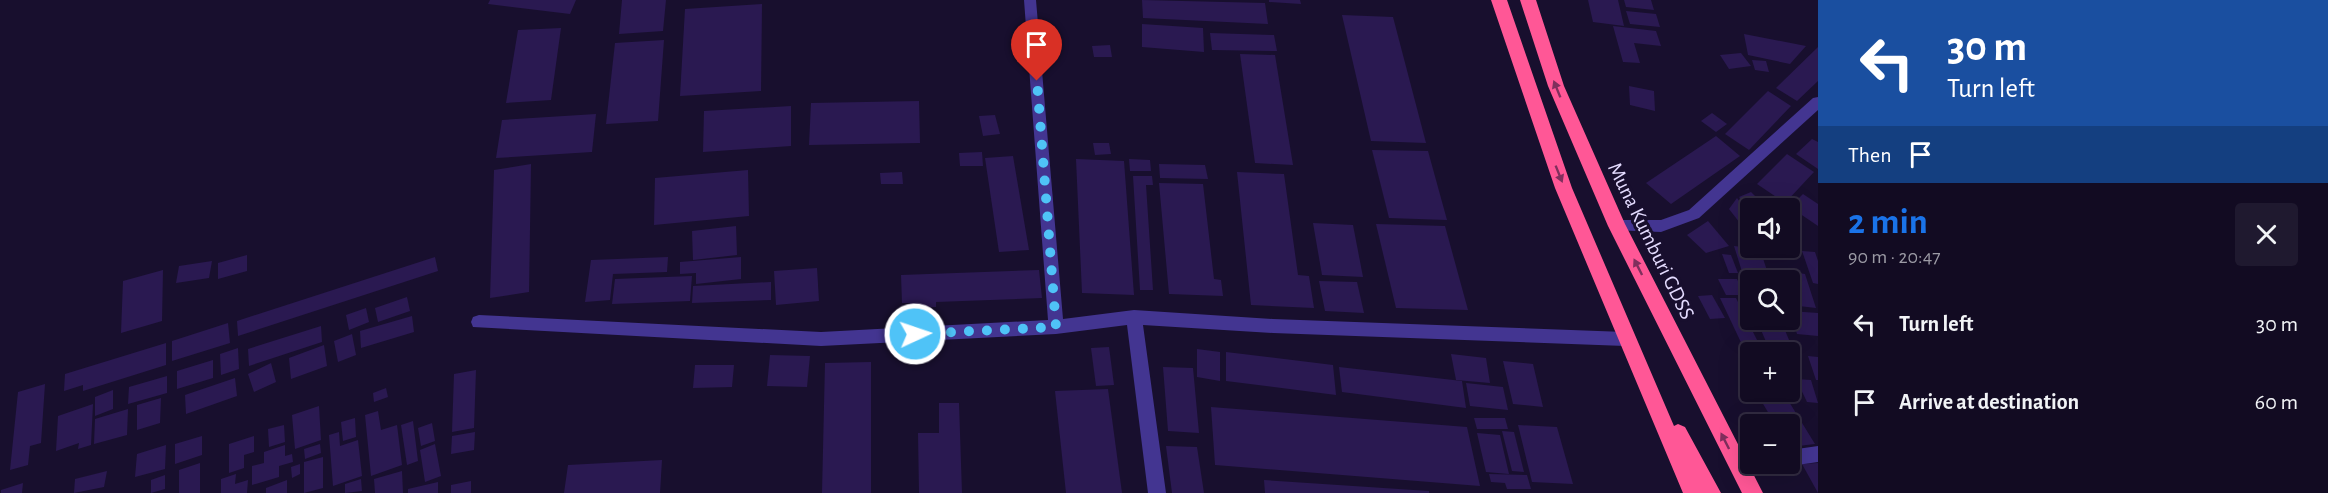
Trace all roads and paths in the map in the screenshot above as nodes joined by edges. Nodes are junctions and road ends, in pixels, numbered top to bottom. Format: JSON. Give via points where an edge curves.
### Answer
{"nodes":[{"id":1,"x":1030,"y":0,"type":"edge"},
{"id":2,"x":1499,"y":0,"type":"edge"},
{"id":3,"x":1528,"y":0,"type":"edge"},
{"id":4,"x":1818,"y":102,"type":"edge"},
{"id":5,"x":1617,"y":226,"type":"junction"},
{"id":6,"x":1134,"y":317,"type":"junction"},
{"id":7,"x":479,"y":322,"type":"dead end"},
{"id":8,"x":1056,"y":327,"type":"junction"},
{"id":9,"x":1625,"y":339,"type":"junction"},
{"id":10,"x":1818,"y":454,"type":"edge"},
{"id":11,"x":1800,"y":457,"type":"edge"},
{"id":12,"x":1157,"y":493,"type":"edge"},
{"id":13,"x":1693,"y":493,"type":"edge"},
{"id":14,"x":1711,"y":493,"type":"edge"},
{"id":15,"x":1753,"y":493,"type":"edge"}],
"edges":[{"from":1,"to":8,"type":"street"},
{"from":2,"to":9,"type":"highway","one_way":true,"via":[[1524,86]]},
{"from":5,"to":3,"type":"highway","name":"Muna Kumburi GDSS","one_way":true,"via":[[1556,86]]},
{"from":4,"to":5,"type":"street","via":[[1694,214],[1660,226]]},
{"from":15,"to":5,"type":"highway","name":"Muna Kumburi GDSS","one_way":true},
{"from":6,"to":8,"type":"street"},
{"from":6,"to":9,"type":"street"},
{"from":6,"to":12,"type":"street"},
{"from":7,"to":8,"type":"street","via":[[821,339]]},
{"from":9,"to":13,"type":"highway"},
{"from":9,"to":14,"type":"highway"},
{"from":10,"to":11,"type":"street"}]}
